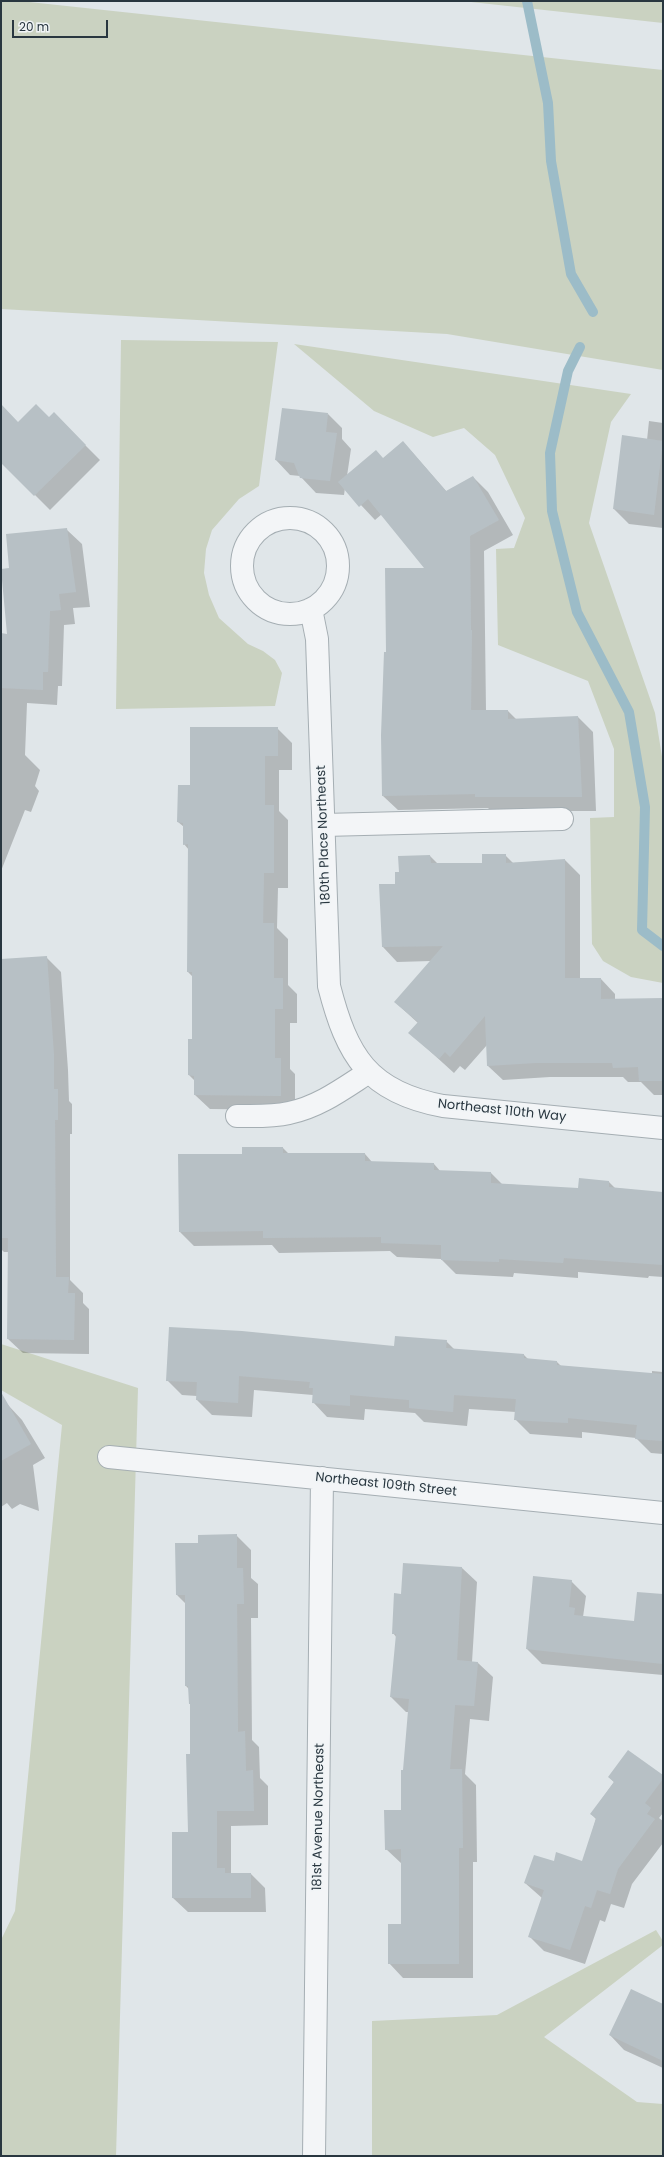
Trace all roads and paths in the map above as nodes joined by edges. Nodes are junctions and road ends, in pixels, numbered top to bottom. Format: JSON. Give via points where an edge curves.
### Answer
{"nodes":[{"id":1,"x":311,"y":609,"type":"junction"},
{"id":2,"x":562,"y":820,"type":"dead end"},
{"id":3,"x":324,"y":825,"type":"junction"},
{"id":4,"x":362,"y":1064,"type":"junction"},
{"id":5,"x":236,"y":1116,"type":"dead end"},
{"id":6,"x":663,"y":1128,"type":"edge"},
{"id":7,"x":109,"y":1458,"type":"dead end"},
{"id":8,"x":322,"y":1478,"type":"junction"},
{"id":9,"x":663,"y":1513,"type":"edge"},
{"id":10,"x":314,"y":2156,"type":"edge"}],
"edges":[{"from":1,"to":1,"type":"street","via":[[323,600],[335,582],[338,559],[333,545],[325,532],[312,523],[298,518],[283,518],[268,523],[256,531],[247,543],[242,557],[242,573],[246,587],[255,599],[267,608],[281,613],[296,614]]},
{"from":1,"to":3,"type":"street","name":"180th Place Northeast","via":[[317,639]]},
{"from":2,"to":3,"type":"street"},
{"from":3,"to":4,"type":"street","name":"180th Place Northeast","via":[[329,986],[339,1022]]},
{"from":4,"to":5,"type":"street","via":[[325,1099],[305,1109],[272,1116]]},
{"from":4,"to":6,"type":"street","name":"Northeast 110th Way","via":[[393,1090],[417,1101],[443,1106]]},
{"from":7,"to":8,"type":"street","name":"Northeast 109th Street"},
{"from":8,"to":9,"type":"street","name":"Northeast 109th Street"},
{"from":8,"to":10,"type":"street","name":"181st Avenue Northeast"}]}
